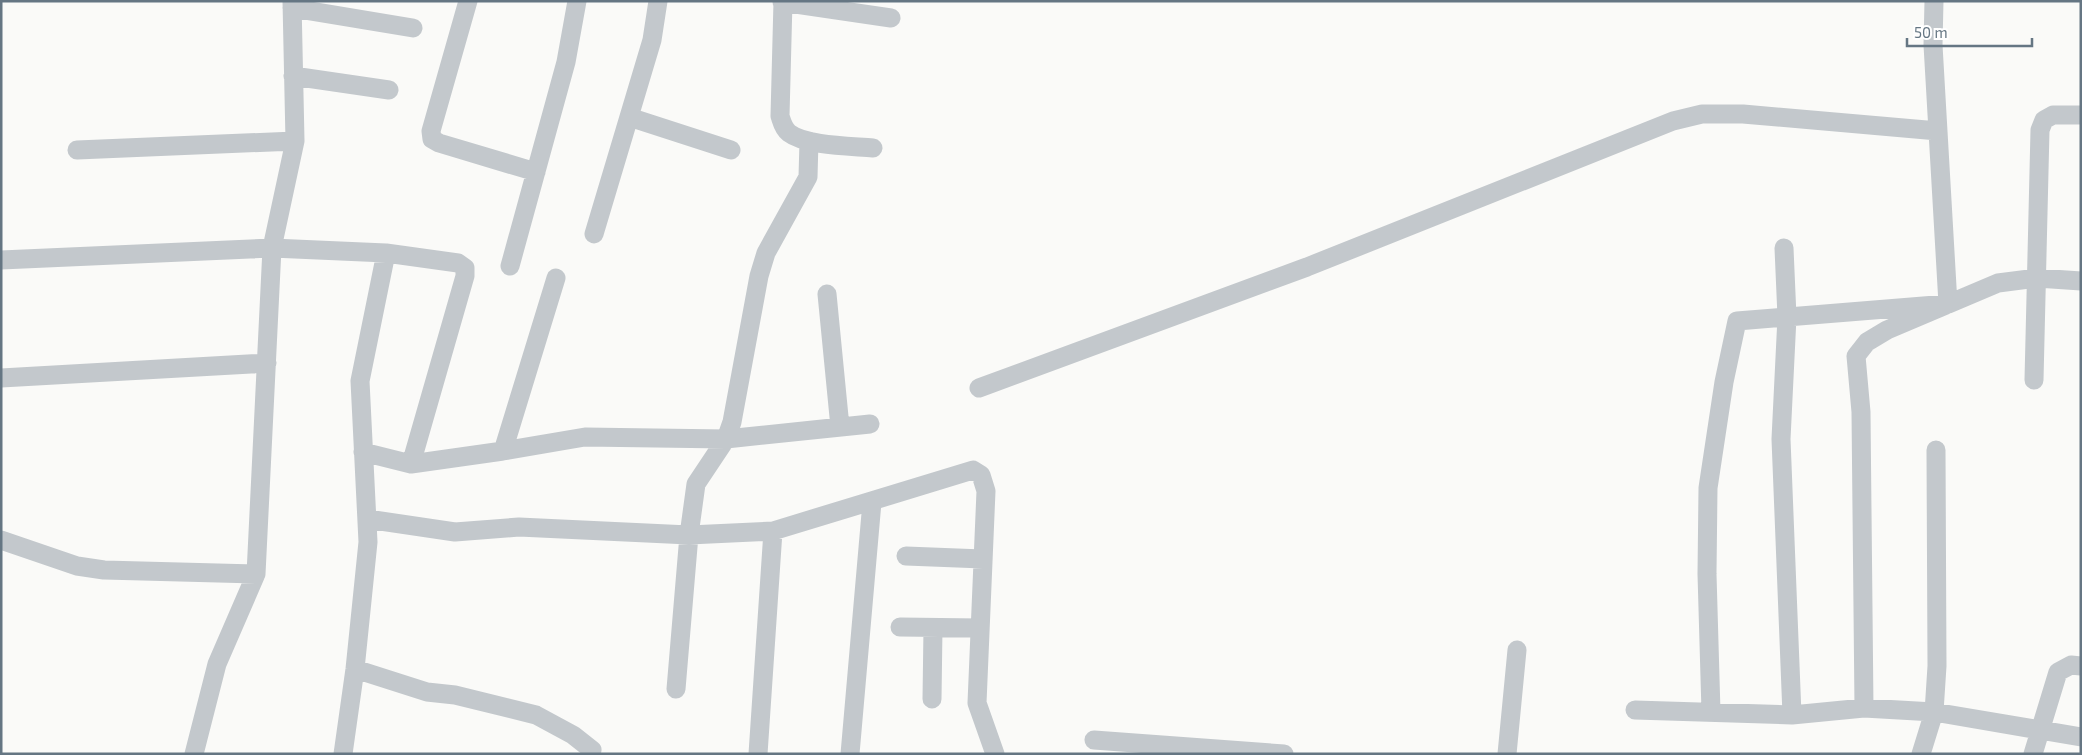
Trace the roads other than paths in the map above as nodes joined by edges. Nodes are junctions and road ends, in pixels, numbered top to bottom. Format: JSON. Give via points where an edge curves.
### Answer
{"nodes":[{"id":1,"x":468,"y":1,"type":"edge"},
{"id":2,"x":577,"y":1,"type":"edge"},
{"id":3,"x":658,"y":1,"type":"edge"},
{"id":4,"x":1934,"y":1,"type":"edge"},
{"id":5,"x":782,"y":2,"type":"edge"},
{"id":6,"x":292,"y":5,"type":"edge"},
{"id":7,"x":891,"y":18,"type":"dead end"},
{"id":8,"x":413,"y":28,"type":"dead end"},
{"id":9,"x":294,"y":76,"type":"junction"},
{"id":10,"x":389,"y":90,"type":"dead end"},
{"id":11,"x":2081,"y":114,"type":"edge"},
{"id":12,"x":629,"y":117,"type":"junction"},
{"id":13,"x":1938,"y":131,"type":"junction"},
{"id":14,"x":809,"y":141,"type":"junction"},
{"id":15,"x":295,"y":142,"type":"junction"},
{"id":16,"x":873,"y":148,"type":"dead end"},
{"id":17,"x":77,"y":150,"type":"dead end"},
{"id":18,"x":730,"y":150,"type":"dead end"},
{"id":19,"x":536,"y":172,"type":"junction"},
{"id":20,"x":594,"y":234,"type":"dead end"},
{"id":21,"x":272,"y":248,"type":"junction"},
{"id":22,"x":1784,"y":248,"type":"dead end"},
{"id":23,"x":386,"y":253,"type":"junction"},
{"id":24,"x":1,"y":260,"type":"edge"},
{"id":25,"x":510,"y":266,"type":"dead end"},
{"id":26,"x":556,"y":278,"type":"dead end"},
{"id":27,"x":2037,"y":278,"type":"junction"},
{"id":28,"x":2081,"y":281,"type":"edge"},
{"id":29,"x":827,"y":294,"type":"dead end"},
{"id":30,"x":1948,"y":304,"type":"junction"},
{"id":31,"x":1787,"y":317,"type":"junction"},
{"id":32,"x":268,"y":363,"type":"junction"},
{"id":33,"x":1,"y":378,"type":"edge"},
{"id":34,"x":2034,"y":380,"type":"dead end"},
{"id":35,"x":979,"y":388,"type":"dead end"},
{"id":36,"x":870,"y":424,"type":"dead end"},
{"id":37,"x":840,"y":427,"type":"junction"},
{"id":38,"x":726,"y":439,"type":"junction"},
{"id":39,"x":1936,"y":450,"type":"dead end"},
{"id":40,"x":503,"y":451,"type":"junction"},
{"id":41,"x":364,"y":452,"type":"junction"},
{"id":42,"x":411,"y":464,"type":"junction"},
{"id":43,"x":872,"y":502,"type":"junction"},
{"id":44,"x":367,"y":519,"type":"junction"},
{"id":45,"x":773,"y":530,"type":"junction"},
{"id":46,"x":689,"y":535,"type":"junction"},
{"id":47,"x":1,"y":540,"type":"edge"},
{"id":48,"x":906,"y":556,"type":"dead end"},
{"id":49,"x":983,"y":558,"type":"junction"},
{"id":50,"x":256,"y":574,"type":"junction"},
{"id":51,"x":900,"y":627,"type":"dead end"},
{"id":52,"x":933,"y":628,"type":"junction"},
{"id":53,"x":980,"y":628,"type":"junction"},
{"id":54,"x":1518,"y":650,"type":"dead end"},
{"id":55,"x":2081,"y":666,"type":"edge"},
{"id":56,"x":355,"y":668,"type":"junction"},
{"id":57,"x":676,"y":689,"type":"dead end"},
{"id":58,"x":932,"y":699,"type":"dead end"},
{"id":59,"x":1864,"y":708,"type":"junction"},
{"id":60,"x":1635,"y":710,"type":"dead end"},
{"id":61,"x":1711,"y":712,"type":"junction"},
{"id":62,"x":1934,"y":712,"type":"junction"},
{"id":63,"x":1792,"y":715,"type":"junction"},
{"id":64,"x":2041,"y":730,"type":"junction"},
{"id":65,"x":2081,"y":737,"type":"edge"},
{"id":66,"x":1094,"y":740,"type":"dead end"},
{"id":67,"x":991,"y":753,"type":"edge"},
{"id":68,"x":194,"y":754,"type":"edge"},
{"id":69,"x":343,"y":754,"type":"edge"},
{"id":70,"x":591,"y":754,"type":"edge"},
{"id":71,"x":758,"y":754,"type":"edge"},
{"id":72,"x":850,"y":754,"type":"edge"},
{"id":73,"x":1284,"y":754,"type":"edge"},
{"id":74,"x":1507,"y":754,"type":"edge"},
{"id":75,"x":1921,"y":754,"type":"edge"},
{"id":76,"x":2033,"y":754,"type":"edge"}],
"edges":[{"from":1,"to":19,"type":"street","via":[[431,131],[432,139]]},
{"from":2,"to":19,"type":"street","via":[[566,62]]},
{"from":3,"to":12,"type":"street","via":[[652,40]]},
{"from":4,"to":13,"type":"street"},
{"from":5,"to":7,"type":"street"},
{"from":5,"to":14,"type":"street","via":[[780,116],[783,127],[790,134]]},
{"from":6,"to":8,"type":"street"},
{"from":6,"to":9,"type":"street"},
{"from":9,"to":10,"type":"street"},
{"from":9,"to":15,"type":"street"},
{"from":11,"to":27,"type":"street","via":[[2053,115],[2044,120],[2040,130]]},
{"from":12,"to":18,"type":"street"},
{"from":12,"to":20,"type":"street"},
{"from":13,"to":30,"type":"street"},
{"from":13,"to":35,"type":"street","via":[[1743,114],[1702,114],[1673,122],[1307,267]]},
{"from":14,"to":16,"type":"street"},
{"from":14,"to":38,"type":"street","via":[[808,177],[766,253],[758,276],[732,422]]},
{"from":15,"to":17,"type":"street"},
{"from":15,"to":21,"type":"street"},
{"from":19,"to":25,"type":"street"},
{"from":21,"to":23,"type":"street"},
{"from":21,"to":24,"type":"street"},
{"from":21,"to":32,"type":"street"},
{"from":22,"to":31,"type":"street"},
{"from":23,"to":41,"type":"street","via":[[360,381]]},
{"from":23,"to":42,"type":"street","via":[[458,263],[465,268]]},
{"from":26,"to":40,"type":"street"},
{"from":27,"to":28,"type":"street"},
{"from":27,"to":30,"type":"street","via":[[1998,283]]},
{"from":27,"to":34,"type":"street"},
{"from":29,"to":37,"type":"street"},
{"from":30,"to":31,"type":"street"},
{"from":30,"to":59,"type":"street","via":[[1887,330],[1867,342],[1856,356],[1861,412]]},
{"from":31,"to":61,"type":"street","via":[[1737,321],[1724,382],[1708,488]]},
{"from":31,"to":63,"type":"street","via":[[1781,439]]},
{"from":32,"to":33,"type":"street"},
{"from":32,"to":50,"type":"street"},
{"from":36,"to":37,"type":"street"},
{"from":37,"to":38,"type":"street"},
{"from":38,"to":40,"type":"street","via":[[585,438]]},
{"from":38,"to":46,"type":"street","via":[[696,484]]},
{"from":39,"to":62,"type":"street","via":[[1937,666]]},
{"from":40,"to":42,"type":"street"},
{"from":41,"to":42,"type":"street"},
{"from":41,"to":44,"type":"street"},
{"from":43,"to":45,"type":"street"},
{"from":43,"to":49,"type":"street","via":[[972,470],[981,475],[986,491]]},
{"from":43,"to":72,"type":"street"},
{"from":44,"to":46,"type":"street","via":[[454,532],[519,527]]},
{"from":44,"to":56,"type":"street","via":[[366,575]]},
{"from":45,"to":46,"type":"street"},
{"from":45,"to":71,"type":"street"},
{"from":46,"to":57,"type":"street"},
{"from":47,"to":50,"type":"street","via":[[76,566],[104,570]]},
{"from":48,"to":49,"type":"street"},
{"from":49,"to":53,"type":"street"},
{"from":50,"to":68,"type":"street","via":[[217,664]]},
{"from":51,"to":52,"type":"street"},
{"from":52,"to":53,"type":"street"},
{"from":52,"to":58,"type":"street"},
{"from":53,"to":67,"type":"street","via":[[977,703]]},
{"from":54,"to":74,"type":"street"},
{"from":55,"to":64,"type":"street","via":[[2071,665],[2058,672]]},
{"from":56,"to":69,"type":"street"},
{"from":56,"to":70,"type":"street","via":[[427,692],[456,695],[536,715],[573,734],[592,750]]},
{"from":59,"to":62,"type":"street"},
{"from":59,"to":63,"type":"street"},
{"from":60,"to":61,"type":"street"},
{"from":61,"to":63,"type":"street"},
{"from":62,"to":64,"type":"street"},
{"from":62,"to":75,"type":"street"},
{"from":64,"to":65,"type":"street"},
{"from":64,"to":76,"type":"street"},
{"from":66,"to":73,"type":"street"}]}
